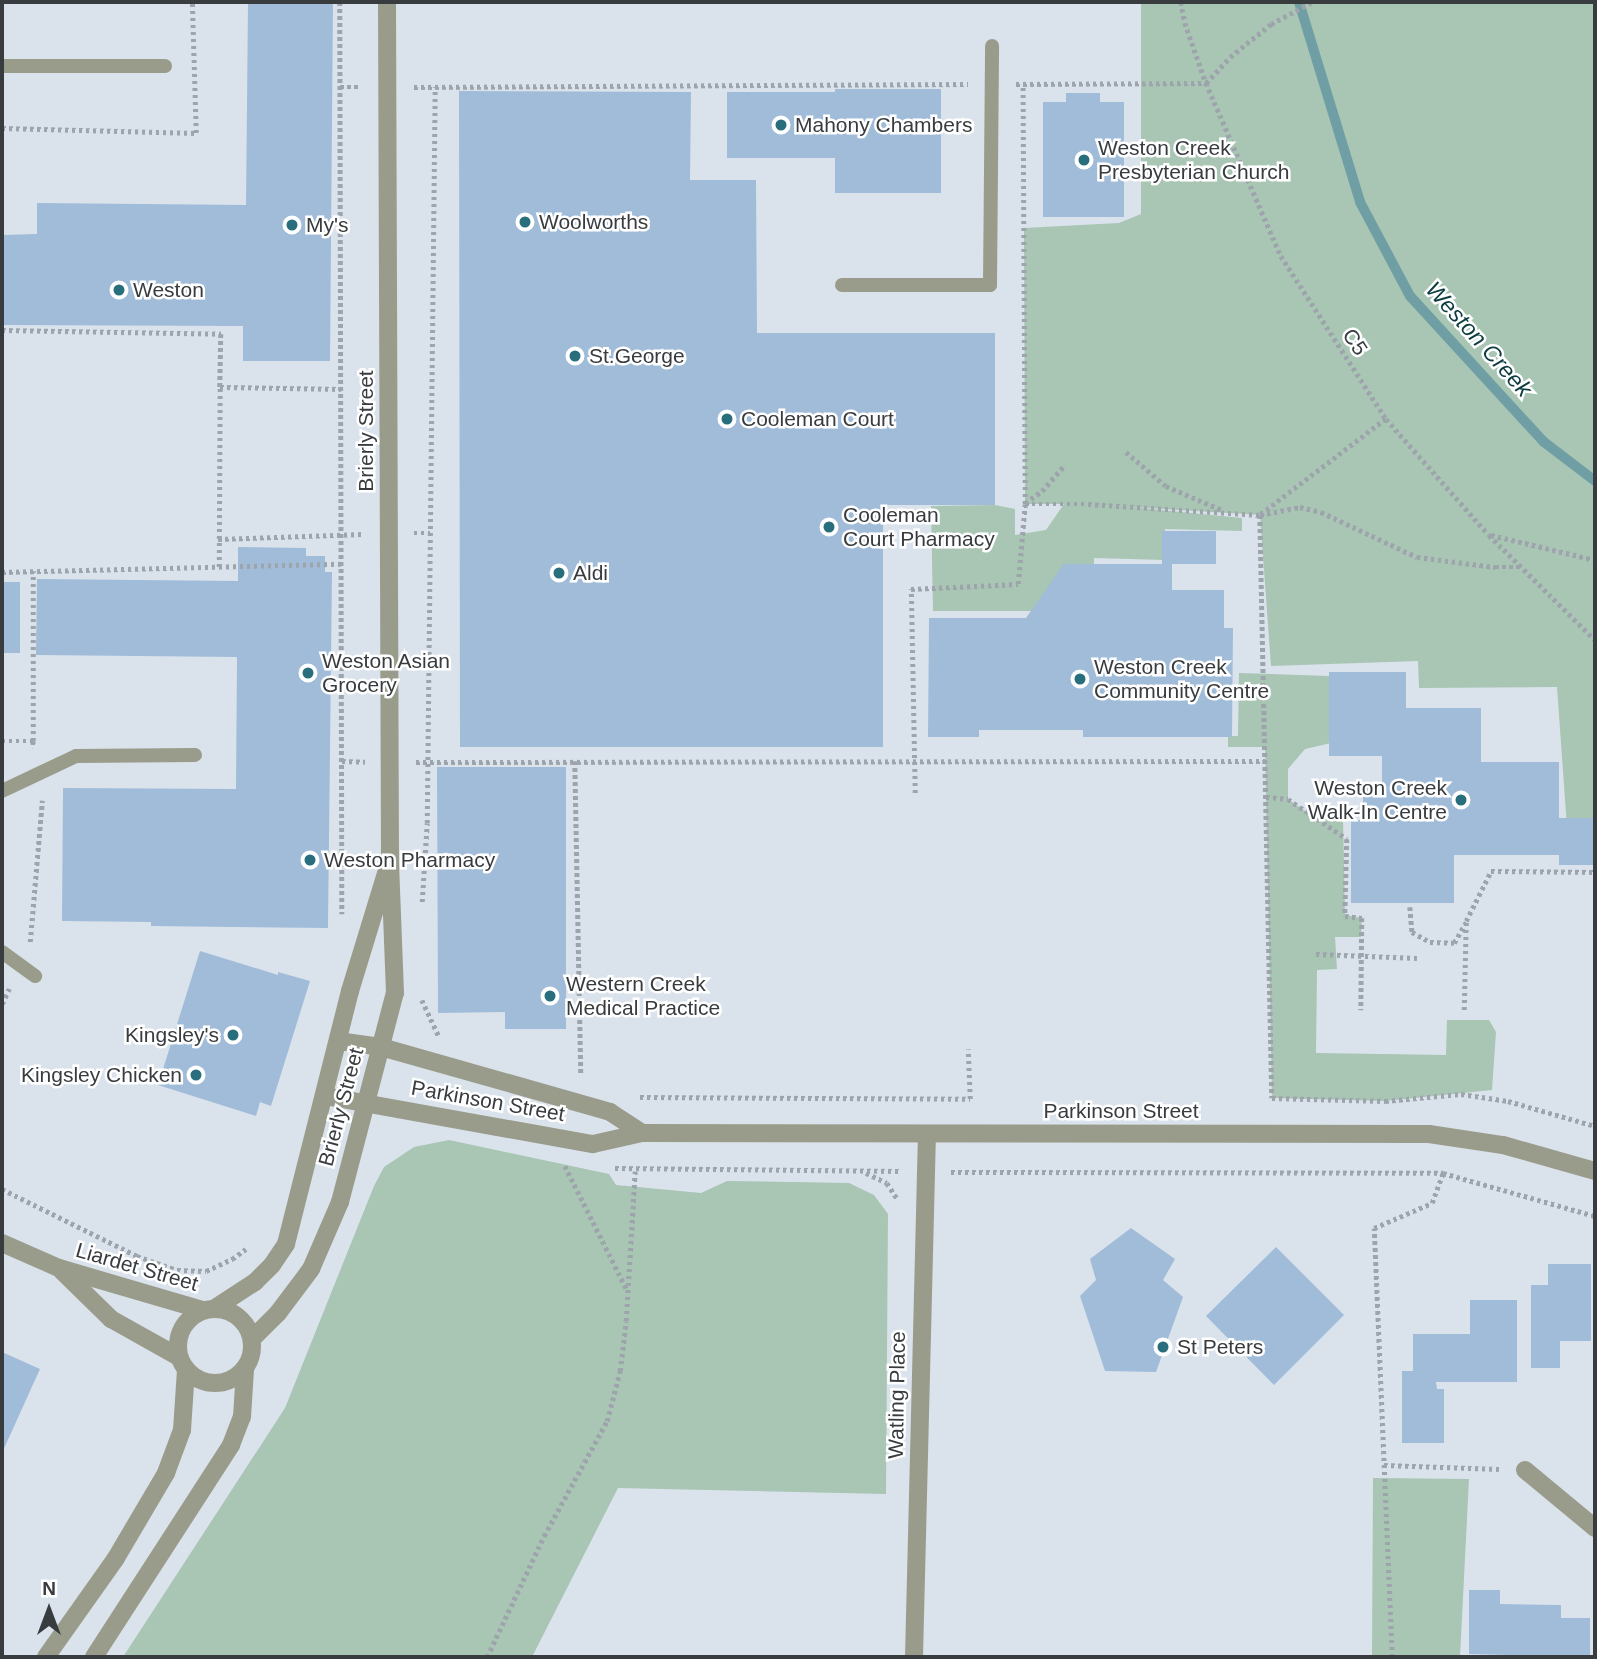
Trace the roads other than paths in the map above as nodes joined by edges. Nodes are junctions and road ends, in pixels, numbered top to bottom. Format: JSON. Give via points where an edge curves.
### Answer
{"nodes":[{"id":1,"x":387,"y":2,"type":"edge"},
{"id":2,"x":992,"y":46,"type":"dead end"},
{"id":3,"x":2,"y":66,"type":"edge"},
{"id":4,"x":165,"y":66,"type":"dead end"},
{"id":5,"x":842,"y":285,"type":"dead end"},
{"id":6,"x":195,"y":755,"type":"dead end"},
{"id":7,"x":2,"y":791,"type":"edge"},
{"id":8,"x":390,"y":860,"type":"junction"},
{"id":9,"x":2,"y":952,"type":"edge"},
{"id":10,"x":36,"y":976,"type":"dead end"},
{"id":11,"x":338,"y":1041,"type":"junction"},
{"id":12,"x":381,"y":1047,"type":"junction"},
{"id":13,"x":325,"y":1096,"type":"junction"},
{"id":14,"x":366,"y":1103,"type":"junction"},
{"id":15,"x":642,"y":1133,"type":"junction"},
{"id":16,"x":927,"y":1133,"type":"junction"},
{"id":17,"x":1595,"y":1171,"type":"edge"},
{"id":18,"x":2,"y":1243,"type":"edge"},
{"id":19,"x":59,"y":1268,"type":"junction"},
{"id":20,"x":209,"y":1309,"type":"junction"},
{"id":21,"x":252,"y":1339,"type":"junction"},
{"id":22,"x":183,"y":1363,"type":"junction"},
{"id":23,"x":245,"y":1369,"type":"junction"},
{"id":24,"x":1525,"y":1470,"type":"road end"},
{"id":25,"x":1595,"y":1528,"type":"edge"},
{"id":26,"x":46,"y":1657,"type":"edge"},
{"id":27,"x":94,"y":1657,"type":"edge"},
{"id":28,"x":914,"y":1657,"type":"edge"}],
"edges":[{"from":1,"to":8,"type":"street","name":"Brierly Street"},
{"from":2,"to":5,"type":"lane","via":[[990,285]]},
{"from":3,"to":4,"type":"lane"},
{"from":6,"to":7,"type":"lane","via":[[76,756]]},
{"from":8,"to":11,"type":"street","name":"Brierly Street"},
{"from":8,"to":12,"type":"street","name":"Brierly Street","via":[[395,993]]},
{"from":9,"to":10,"type":"lane"},
{"from":11,"to":12,"type":"street","name":"Parkinson Street"},
{"from":11,"to":13,"type":"street","name":"Brierly Street"},
{"from":12,"to":14,"type":"street","name":"Brierly Street"},
{"from":12,"to":15,"type":"street","name":"Parkinson Street","via":[[610,1112]]},
{"from":13,"to":14,"type":"street","name":"Parkinson Street"},
{"from":13,"to":20,"type":"street","name":"Brierly Street","via":[[286,1244],[255,1282]]},
{"from":14,"to":15,"type":"street","name":"Parkinson Street","via":[[593,1144]]},
{"from":14,"to":21,"type":"street","name":"Brierly Street","via":[[340,1202],[316,1259],[278,1313]]},
{"from":15,"to":16,"type":"street","name":"Parkinson Street"},
{"from":16,"to":17,"type":"street","name":"Parkinson Street","via":[[1430,1134],[1503,1145]]},
{"from":16,"to":28,"type":"street","name":"Watling Place"},
{"from":18,"to":19,"type":"street","name":"Liardet Street"},
{"from":19,"to":20,"type":"street","name":"Liardet Street"},
{"from":19,"to":22,"type":"street","name":"Liardet Street","via":[[111,1319]]},
{"from":20,"to":21,"type":"street","via":[[235,1314]]},
{"from":20,"to":22,"type":"street","via":[[184,1324],[179,1335]]},
{"from":21,"to":23,"type":"street"},
{"from":22,"to":23,"type":"street","via":[[194,1377],[215,1383]]},
{"from":22,"to":26,"type":"street","via":[[182,1430],[166,1473],[116,1558]]},
{"from":23,"to":27,"type":"street","via":[[242,1417],[231,1445]]},
{"from":24,"to":25,"type":"street"}]}
